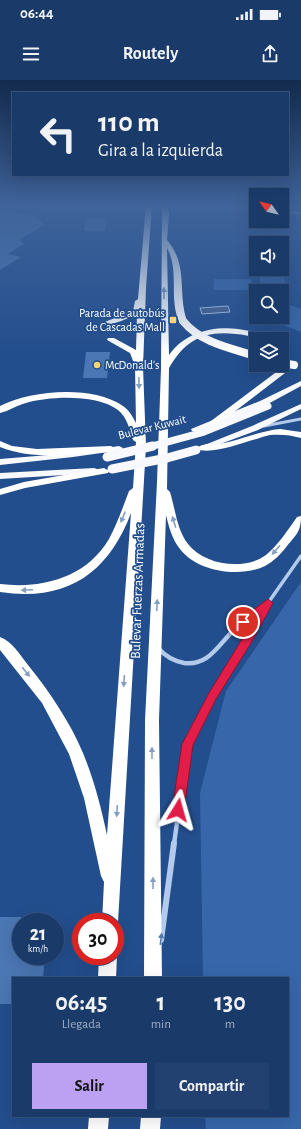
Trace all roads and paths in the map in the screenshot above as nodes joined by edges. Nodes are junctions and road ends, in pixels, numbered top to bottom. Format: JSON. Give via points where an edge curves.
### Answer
{"nodes":[{"id":1,"x":145,"y":254,"type":"edge"},
{"id":2,"x":164,"y":254,"type":"edge"},
{"id":3,"x":174,"y":254,"type":"edge"},
{"id":4,"x":142,"y":288,"type":"junction"},
{"id":5,"x":106,"y":323,"type":"dead end"},
{"id":6,"x":249,"y":333,"type":"edge"},
{"id":7,"x":111,"y":340,"type":"dead end"},
{"id":8,"x":249,"y":354,"type":"edge"},
{"id":9,"x":289,"y":364,"type":"edge"},
{"id":10,"x":301,"y":365,"type":"edge"},
{"id":11,"x":139,"y":367,"type":"junction"},
{"id":12,"x":165,"y":368,"type":"junction"},
{"id":13,"x":281,"y":372,"type":"edge"},
{"id":14,"x":301,"y":383,"type":"edge"},
{"id":15,"x":301,"y":389,"type":"edge"},
{"id":16,"x":301,"y":400,"type":"edge"},
{"id":17,"x":297,"y":405,"type":"edge"},
{"id":18,"x":0,"y":410,"type":"edge"},
{"id":19,"x":301,"y":419,"type":"edge"},
{"id":20,"x":214,"y":423,"type":"junction"},
{"id":21,"x":255,"y":428,"type":"junction"},
{"id":22,"x":301,"y":435,"type":"edge"},
{"id":23,"x":0,"y":444,"type":"edge"},
{"id":24,"x":141,"y":446,"type":"junction"},
{"id":25,"x":199,"y":449,"type":"junction"},
{"id":26,"x":112,"y":451,"type":"junction"},
{"id":27,"x":0,"y":462,"type":"edge"},
{"id":28,"x":0,"y":466,"type":"edge"},
{"id":29,"x":108,"y":470,"type":"junction"},
{"id":30,"x":0,"y":476,"type":"edge"},
{"id":31,"x":138,"y":481,"type":"junction"},
{"id":32,"x":162,"y":482,"type":"junction"},
{"id":33,"x":0,"y":492,"type":"edge"},
{"id":34,"x":301,"y":520,"type":"edge"},
{"id":35,"x":301,"y":556,"type":"edge"},
{"id":36,"x":0,"y":588,"type":"edge"},
{"id":37,"x":268,"y":603,"type":"junction"},
{"id":38,"x":0,"y":642,"type":"edge"},
{"id":39,"x":156,"y":644,"type":"junction"},
{"id":40,"x":112,"y":891,"type":"junction"},
{"id":41,"x":111,"y":913,"type":"edge"},
{"id":42,"x":160,"y":948,"type":"dead end"},
{"id":43,"x":159,"y":955,"type":"dead end"},
{"id":44,"x":108,"y":965,"type":"edge"},
{"id":45,"x":107,"y":977,"type":"edge"},
{"id":46,"x":153,"y":977,"type":"edge"},
{"id":47,"x":156,"y":977,"type":"edge"},
{"id":48,"x":99,"y":1117,"type":"edge"},
{"id":49,"x":151,"y":1117,"type":"edge"},
{"id":50,"x":98,"y":1129,"type":"edge"},
{"id":51,"x":150,"y":1129,"type":"edge"}],
"edges":[{"from":1,"to":4,"type":"highway","name":"Bulevar Fuerzas Armadas"},
{"from":12,"to":2,"type":"highway","name":"Bulevar Fuerzas Armadas","one_way":true},
{"from":3,"to":8,"type":"highway","bridge":true,"via":[[179,274],[180,316],[188,329],[202,338]]},
{"from":4,"to":5,"type":"highway","via":[[136,312]]},
{"from":4,"to":11,"type":"highway","name":"Bulevar Fuerzas Armadas"},
{"from":6,"to":12,"type":"highway","via":[[218,331],[202,334],[184,342]]},
{"from":7,"to":11,"type":"highway","via":[[133,352]]},
{"from":9,"to":10,"type":"highway","bridge":true},
{"from":11,"to":24,"type":"highway","name":"Bulevar Fuerzas Armadas","one_way":true},
{"from":12,"to":32,"type":"highway","name":"Bulevar Fuerzas Armadas"},
{"from":13,"to":20,"type":"highway"},
{"from":14,"to":20,"type":"main road","name":"Bulevar Kuwait","via":[[264,403]]},
{"from":15,"to":26,"type":"main road","bridge":true,"via":[[268,406],[204,432],[159,445]]},
{"from":16,"to":17,"type":"main road"},
{"from":17,"to":21,"type":"main road"},
{"from":18,"to":24,"type":"highway","via":[[30,398],[69,396],[100,399],[116,405],[126,414]]},
{"from":19,"to":21,"type":"street"},
{"from":20,"to":26,"type":"main road","name":"Bulevar Kuwait"},
{"from":21,"to":25,"type":"main road"},
{"from":22,"to":25,"type":"highway","via":[[285,431],[258,434],[222,446]]},
{"from":23,"to":26,"type":"highway","via":[[28,452]]},
{"from":24,"to":31,"type":"highway","name":"Bulevar Fuerzas Armadas"},
{"from":25,"to":29,"type":"main road","bridge":true},
{"from":26,"to":27,"type":"main road","name":"Bulevar Kuwait"},
{"from":26,"to":28,"type":"main road","via":[[61,464]]},
{"from":29,"to":30,"type":"main road"},
{"from":29,"to":33,"type":"highway","via":[[24,485]]},
{"from":31,"to":36,"type":"highway","one_way":true,"via":[[115,538],[107,551],[82,574],[64,583],[39,590],[13,591]]},
{"from":31,"to":40,"type":"highway","name":"Bulevar Fuerzas Armadas","one_way":true},
{"from":34,"to":32,"type":"highway","one_way":true,"via":[[270,557],[246,566],[218,566],[205,562],[185,547],[179,538]]},
{"from":39,"to":32,"type":"highway","name":"Bulevar Fuerzas Armadas","one_way":true},
{"from":35,"to":37,"type":"street"},
{"from":37,"to":39,"type":"street","via":[[231,632],[208,658],[201,661],[185,663],[170,659]]},
{"from":42,"to":37,"type":"street","one_way":true,"via":[[188,744],[212,696]]},
{"from":38,"to":40,"type":"highway","one_way":true,"via":[[47,699],[76,753],[90,798]]},
{"from":46,"to":39,"type":"highway","name":"Bulevar Fuerzas Armadas","one_way":true,"via":[[152,720]]},
{"from":40,"to":41,"type":"highway","name":"Bulevar Fuerzas Armadas"},
{"from":43,"to":47,"type":"street"},
{"from":44,"to":45,"type":"highway"},
{"from":48,"to":50,"type":"highway"},
{"from":49,"to":51,"type":"highway"}]}
